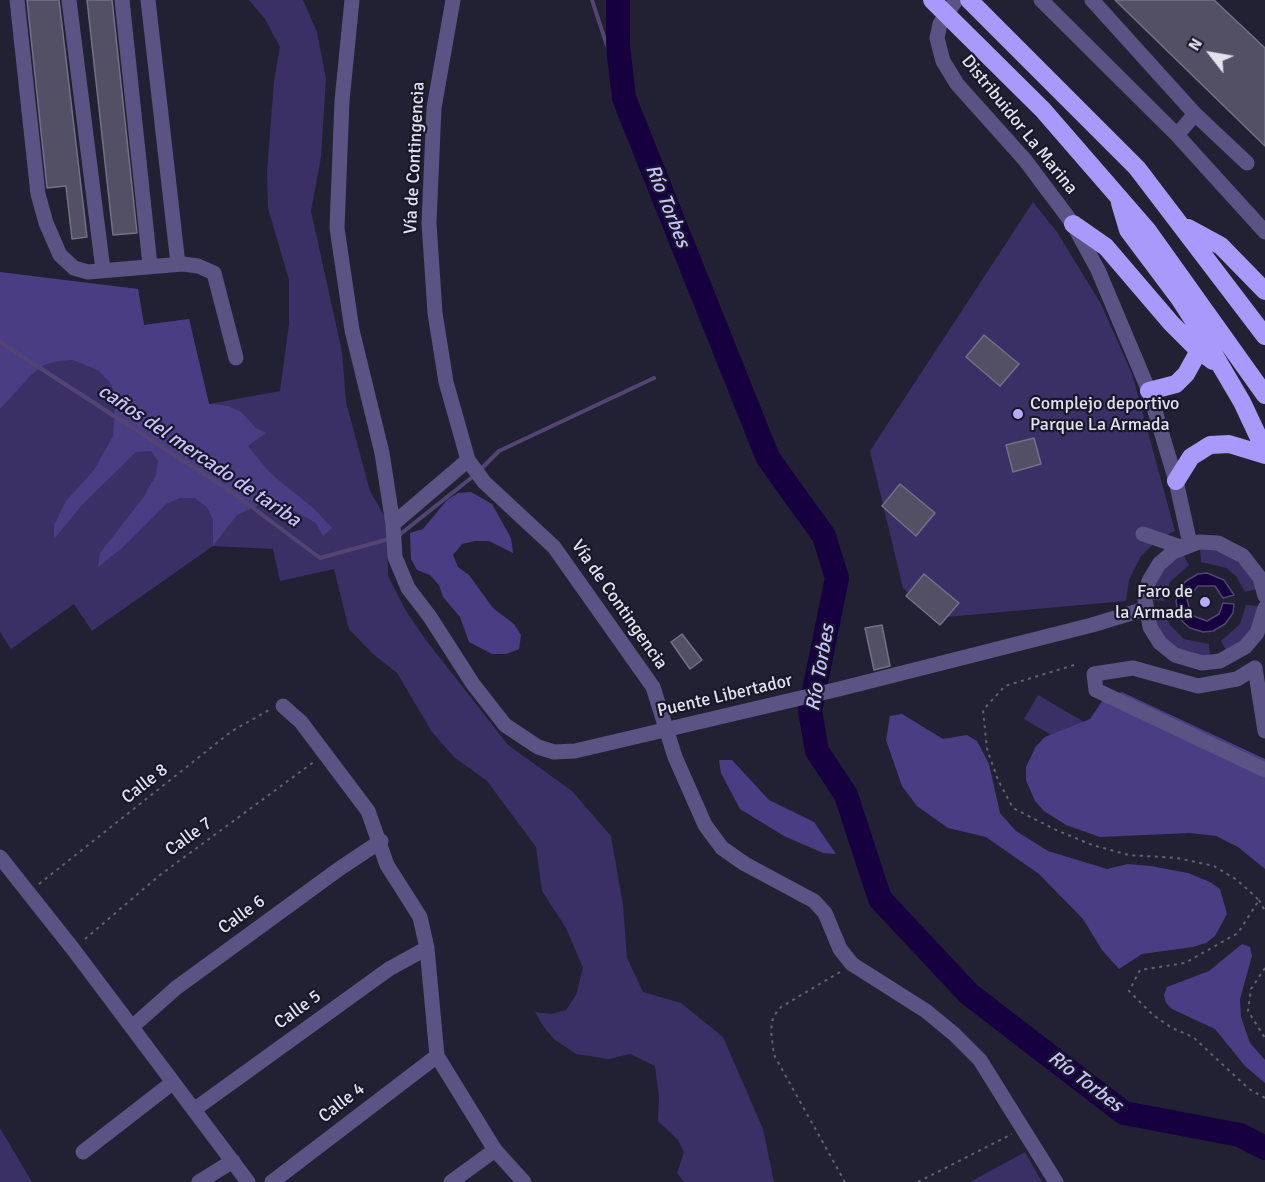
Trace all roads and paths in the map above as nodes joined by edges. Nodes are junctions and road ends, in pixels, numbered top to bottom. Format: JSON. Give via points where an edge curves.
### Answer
{"nodes":[{"id":1,"x":17,"y":0,"type":"edge"},
{"id":2,"x":69,"y":0,"type":"edge"},
{"id":3,"x":122,"y":0,"type":"edge"},
{"id":4,"x":148,"y":0,"type":"edge"},
{"id":5,"x":352,"y":0,"type":"edge"},
{"id":6,"x":453,"y":0,"type":"edge"},
{"id":7,"x":932,"y":0,"type":"edge"},
{"id":8,"x":956,"y":0,"type":"edge"},
{"id":9,"x":969,"y":0,"type":"edge"},
{"id":10,"x":1041,"y":0,"type":"edge"},
{"id":11,"x":1092,"y":0,"type":"edge"},
{"id":12,"x":1195,"y":114,"type":"junction"},
{"id":13,"x":1177,"y":135,"type":"junction"},
{"id":14,"x":1247,"y":163,"type":"dead end"},
{"id":15,"x":1119,"y":199,"type":"junction"},
{"id":16,"x":1181,"y":223,"type":"junction"},
{"id":17,"x":1072,"y":224,"type":"junction"},
{"id":18,"x":1265,"y":232,"type":"edge"},
{"id":19,"x":178,"y":264,"type":"junction"},
{"id":20,"x":150,"y":265,"type":"junction"},
{"id":21,"x":103,"y":270,"type":"junction"},
{"id":22,"x":1265,"y":291,"type":"edge"},
{"id":23,"x":1265,"y":336,"type":"edge"},
{"id":24,"x":1200,"y":342,"type":"junction"},
{"id":25,"x":236,"y":358,"type":"dead end"},
{"id":26,"x":1149,"y":391,"type":"junction"},
{"id":27,"x":1265,"y":395,"type":"edge"},
{"id":28,"x":1265,"y":453,"type":"edge"},
{"id":29,"x":468,"y":460,"type":"junction"},
{"id":30,"x":1176,"y":481,"type":"junction"},
{"id":31,"x":393,"y":524,"type":"junction"},
{"id":32,"x":1143,"y":534,"type":"dead end"},
{"id":33,"x":1186,"y":546,"type":"junction"},
{"id":34,"x":1265,"y":596,"type":"edge"},
{"id":35,"x":1265,"y":608,"type":"edge"},
{"id":36,"x":1145,"y":609,"type":"junction"},
{"id":37,"x":1220,"y":661,"type":"junction"},
{"id":38,"x":1074,"y":665,"type":"dead end"},
{"id":39,"x":1227,"y":682,"type":"junction"},
{"id":40,"x":283,"y":706,"type":"joint"},
{"id":41,"x":1265,"y":731,"type":"edge"},
{"id":42,"x":326,"y":752,"type":"junction"},
{"id":43,"x":1265,"y":770,"type":"edge"},
{"id":44,"x":381,"y":841,"type":"junction"},
{"id":45,"x":0,"y":857,"type":"edge"},
{"id":46,"x":28,"y":892,"type":"junction"},
{"id":47,"x":1259,"y":900,"type":"junction"},
{"id":48,"x":1265,"y":911,"type":"edge"},
{"id":49,"x":427,"y":948,"type":"junction"},
{"id":50,"x":73,"y":949,"type":"junction"},
{"id":51,"x":852,"y":964,"type":"junction"},
{"id":52,"x":1265,"y":968,"type":"edge"},
{"id":53,"x":132,"y":1027,"type":"junction"},
{"id":54,"x":1265,"y":1038,"type":"edge"},
{"id":55,"x":436,"y":1056,"type":"junction"},
{"id":56,"x":172,"y":1083,"type":"junction"},
{"id":57,"x":1265,"y":1098,"type":"edge"},
{"id":58,"x":195,"y":1109,"type":"junction"},
{"id":59,"x":1021,"y":1129,"type":"junction"},
{"id":60,"x":495,"y":1150,"type":"junction"},
{"id":61,"x":83,"y":1152,"type":"dead end"},
{"id":62,"x":233,"y":1161,"type":"junction"},
{"id":63,"x":199,"y":1182,"type":"edge"},
{"id":64,"x":248,"y":1182,"type":"edge"},
{"id":65,"x":272,"y":1182,"type":"edge"},
{"id":66,"x":451,"y":1182,"type":"edge"},
{"id":67,"x":524,"y":1182,"type":"edge"},
{"id":68,"x":845,"y":1182,"type":"edge"},
{"id":69,"x":918,"y":1182,"type":"edge"},
{"id":70,"x":1056,"y":1182,"type":"edge"}],
"edges":[{"from":1,"to":21,"type":"street","via":[[38,194],[46,223],[60,255],[74,268],[88,272]]},
{"from":2,"to":21,"type":"street"},
{"from":3,"to":20,"type":"street"},
{"from":4,"to":19,"type":"street"},
{"from":5,"to":31,"type":"street","name":"Puente Libertador","via":[[337,228],[352,330],[382,453]]},
{"from":6,"to":29,"type":"street","name":"Vía de Contingencia","via":[[434,108],[429,223],[435,313],[446,382]]},
{"from":7,"to":15,"type":"highway","via":[[1044,110]]},
{"from":8,"to":17,"type":"street","name":"Distribuidor La Marina","via":[[940,24],[937,38],[943,61],[957,84],[1025,160]]},
{"from":9,"to":16,"type":"highway","via":[[1137,168]]},
{"from":10,"to":13,"type":"street"},
{"from":11,"to":12,"type":"street"},
{"from":12,"to":13,"type":"street"},
{"from":12,"to":14,"type":"street"},
{"from":13,"to":18,"type":"street"},
{"from":15,"to":24,"type":"highway","via":[[1128,230],[1179,297]]},
{"from":15,"to":27,"type":"highway","via":[[1168,255]]},
{"from":16,"to":22,"type":"highway","via":[[1221,246]]},
{"from":16,"to":23,"type":"highway"},
{"from":17,"to":24,"type":"highway","via":[[1106,247]]},
{"from":17,"to":26,"type":"street","name":"Distribuidor La Marina","via":[[1118,313]]},
{"from":19,"to":20,"type":"street"},
{"from":19,"to":25,"type":"street","via":[[214,273]]},
{"from":20,"to":21,"type":"street"},
{"from":24,"to":26,"type":"highway","via":[[1191,367],[1176,384]]},
{"from":24,"to":28,"type":"highway","via":[[1242,402]]},
{"from":26,"to":30,"type":"street","name":"Distribuidor La Marina"},
{"from":28,"to":30,"type":"highway","via":[[1228,444],[1209,445],[1191,457]]},
{"from":29,"to":31,"type":"street"},
{"from":29,"to":51,"type":"street","name":"Vía de Contingencia","via":[[484,482],[554,547],[653,687],[675,757],[705,825],[723,848],[745,864],[814,901],[825,913],[840,949]]},
{"from":30,"to":33,"type":"street","name":"Distribuidor La Marina"},
{"from":31,"to":36,"type":"street","name":"Puente Libertador","via":[[395,557],[408,588],[473,684],[505,725],[537,747],[555,753],[906,672]]},
{"from":32,"to":33,"type":"street"},
{"from":33,"to":34,"type":"street","via":[[1218,543],[1244,556],[1260,578]]},
{"from":33,"to":36,"type":"street","via":[[1165,558],[1153,572],[1146,590]]},
{"from":35,"to":37,"type":"street","via":[[1252,640],[1238,653]]},
{"from":36,"to":37,"type":"street","via":[[1155,635],[1175,655],[1202,663]]},
{"from":37,"to":39,"type":"street"},
{"from":38,"to":47,"type":"path","via":[[1005,686],[982,710],[987,749],[1014,808],[1092,845],[1129,855],[1177,858],[1214,866]]},
{"from":39,"to":41,"type":"street","via":[[1255,668]]},
{"from":39,"to":43,"type":"street","via":[[1198,686],[1133,668],[1094,674],[1096,690]]},
{"from":40,"to":42,"type":"street"},
{"from":40,"to":46,"type":"path","name":"Calle 8","via":[[263,712],[232,731]]},
{"from":42,"to":44,"type":"street","via":[[368,811]]},
{"from":42,"to":50,"type":"path","name":"Calle 7","via":[[160,875]]},
{"from":44,"to":49,"type":"street","via":[[387,865],[420,917]]},
{"from":44,"to":53,"type":"street","name":"Calle 6","via":[[176,988]]},
{"from":45,"to":46,"type":"street"},
{"from":46,"to":50,"type":"street"},
{"from":47,"to":48,"type":"path"},
{"from":47,"to":57,"type":"path","via":[[1238,933],[1185,963],[1140,970],[1129,991],[1153,1015],[1193,1037],[1249,1089]]},
{"from":49,"to":55,"type":"street"},
{"from":49,"to":58,"type":"street","name":"Calle 5","via":[[389,969]]},
{"from":50,"to":53,"type":"street"},
{"from":51,"to":59,"type":"street","name":"Vía de Contingencia","via":[[926,1011],[954,1034],[980,1060]]},
{"from":51,"to":68,"type":"path","via":[[781,1008],[773,1017],[771,1031],[774,1055]]},
{"from":52,"to":54,"type":"path","via":[[1251,989],[1248,1011]]},
{"from":53,"to":56,"type":"street"},
{"from":55,"to":60,"type":"street"},
{"from":55,"to":65,"type":"street","name":"Calle 4"},
{"from":56,"to":58,"type":"street"},
{"from":56,"to":61,"type":"street"},
{"from":58,"to":62,"type":"street"},
{"from":59,"to":69,"type":"path"},
{"from":59,"to":70,"type":"street","name":"Vía de Contingencia"},
{"from":60,"to":66,"type":"street"},
{"from":60,"to":67,"type":"street"},
{"from":62,"to":63,"type":"street"},
{"from":62,"to":64,"type":"street"}]}
